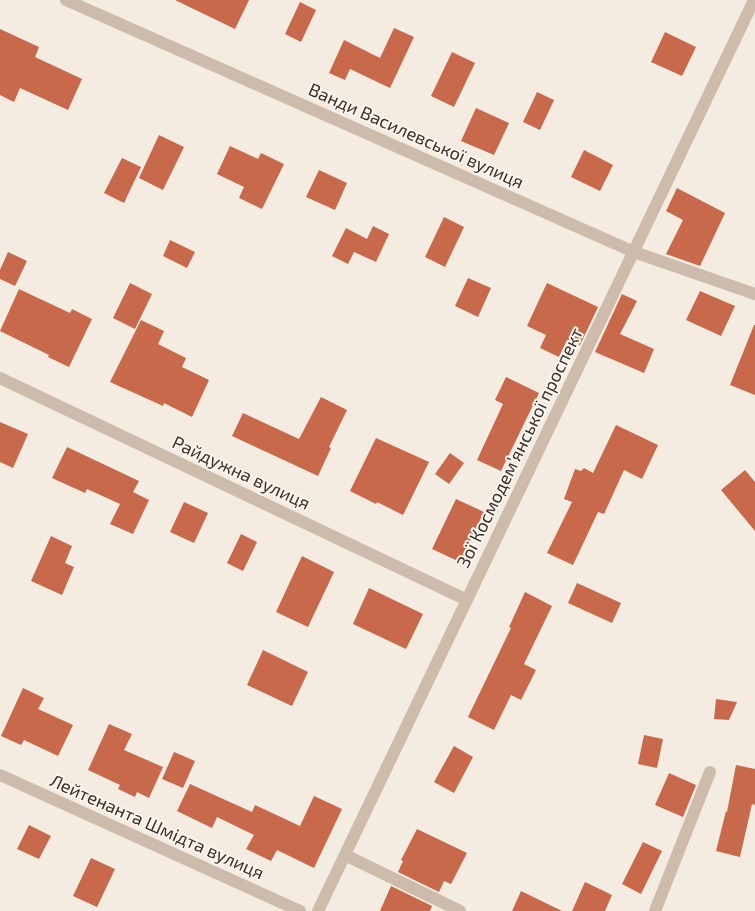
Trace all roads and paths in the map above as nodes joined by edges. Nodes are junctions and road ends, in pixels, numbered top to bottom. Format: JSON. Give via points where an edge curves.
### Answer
{"nodes":[{"id":1,"x":66,"y":0,"type":"edge"},
{"id":2,"x":754,"y":0,"type":"edge"},
{"id":3,"x":634,"y":252,"type":"junction"},
{"id":4,"x":755,"y":294,"type":"edge"},
{"id":5,"x":0,"y":378,"type":"edge"},
{"id":6,"x":467,"y":600,"type":"junction"},
{"id":7,"x":710,"y":772,"type":"dead end"},
{"id":8,"x":0,"y":775,"type":"edge"},
{"id":9,"x":345,"y":855,"type":"junction"},
{"id":10,"x":300,"y":911,"type":"edge"},
{"id":11,"x":318,"y":911,"type":"edge"},
{"id":12,"x":460,"y":911,"type":"edge"},
{"id":13,"x":655,"y":911,"type":"edge"}],
"edges":[{"from":1,"to":3,"type":"street","name":"Ванди Василевської вулиця"},
{"from":2,"to":3,"type":"street","name":"Зої Космодем’янської проспект"},
{"from":3,"to":4,"type":"street","name":"Ванди Василевської вулиця"},
{"from":3,"to":6,"type":"street","name":"Зої Космодем’янської проспект"},
{"from":5,"to":6,"type":"street","name":"Райдужна вулиця"},
{"from":6,"to":9,"type":"street","name":"Зої Космодем’янської проспект"},
{"from":7,"to":13,"type":"street"},
{"from":8,"to":10,"type":"street","name":"Лейтенанта Шмідта вулиця"},
{"from":9,"to":11,"type":"street","name":"Зої Космодем’янської проспект"},
{"from":9,"to":12,"type":"street"}]}
